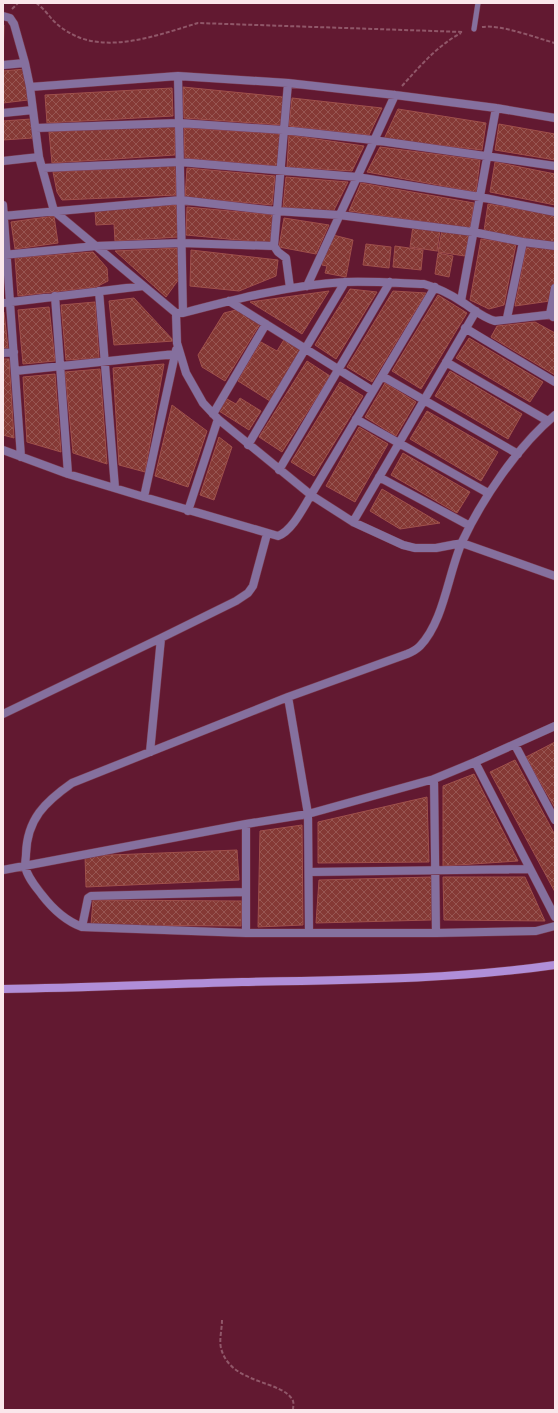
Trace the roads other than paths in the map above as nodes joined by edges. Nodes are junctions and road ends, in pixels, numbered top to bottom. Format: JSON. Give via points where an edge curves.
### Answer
{"nodes":[{"id":1,"x":478,"y":3,"type":"edge"},
{"id":2,"x":3,"y":16,"type":"edge"},
{"id":3,"x":474,"y":29,"type":"road end"},
{"id":4,"x":25,"y":63,"type":"junction"},
{"id":5,"x":3,"y":65,"type":"edge"},
{"id":6,"x":178,"y":76,"type":"junction"},
{"id":7,"x":288,"y":83,"type":"junction"},
{"id":8,"x":30,"y":87,"type":"junction"},
{"id":9,"x":395,"y":95,"type":"junction"},
{"id":10,"x":496,"y":108,"type":"junction"},
{"id":11,"x":34,"y":110,"type":"junction"},
{"id":12,"x":3,"y":114,"type":"edge"},
{"id":13,"x":555,"y":118,"type":"edge"},
{"id":14,"x":179,"y":122,"type":"junction"},
{"id":15,"x":36,"y":128,"type":"junction"},
{"id":16,"x":283,"y":130,"type":"junction"},
{"id":17,"x":373,"y":140,"type":"junction"},
{"id":18,"x":487,"y":156,"type":"junction"},
{"id":19,"x":39,"y":157,"type":"junction"},
{"id":20,"x":3,"y":161,"type":"edge"},
{"id":21,"x":180,"y":162,"type":"junction"},
{"id":22,"x":555,"y":166,"type":"edge"},
{"id":23,"x":43,"y":168,"type":"junction"},
{"id":24,"x":280,"y":170,"type":"junction"},
{"id":25,"x":357,"y":177,"type":"junction"},
{"id":26,"x":480,"y":197,"type":"junction"},
{"id":27,"x":181,"y":200,"type":"junction"},
{"id":28,"x":3,"y":205,"type":"edge"},
{"id":29,"x":54,"y":211,"type":"junction"},
{"id":30,"x":276,"y":211,"type":"junction"},
{"id":31,"x":555,"y":212,"type":"edge"},
{"id":32,"x":339,"y":215,"type":"junction"},
{"id":33,"x":3,"y":216,"type":"edge"},
{"id":34,"x":473,"y":232,"type":"junction"},
{"id":35,"x":182,"y":242,"type":"junction"},
{"id":36,"x":523,"y":242,"type":"junction"},
{"id":37,"x":96,"y":246,"type":"junction"},
{"id":38,"x":274,"y":246,"type":"junction"},
{"id":39,"x":555,"y":246,"type":"edge"},
{"id":40,"x":5,"y":255,"type":"edge"},
{"id":41,"x":345,"y":282,"type":"junction"},
{"id":42,"x":390,"y":282,"type":"junction"},
{"id":43,"x":143,"y":286,"type":"junction"},
{"id":44,"x":307,"y":286,"type":"junction"},
{"id":45,"x":435,"y":287,"type":"junction"},
{"id":46,"x":290,"y":288,"type":"junction"},
{"id":47,"x":555,"y":288,"type":"edge"},
{"id":48,"x":99,"y":291,"type":"junction"},
{"id":49,"x":55,"y":296,"type":"junction"},
{"id":50,"x":229,"y":301,"type":"junction"},
{"id":51,"x":461,"y":301,"type":"junction"},
{"id":52,"x":6,"y":302,"type":"edge"},
{"id":53,"x":476,"y":311,"type":"junction"},
{"id":54,"x":179,"y":313,"type":"junction"},
{"id":55,"x":553,"y":315,"type":"edge"},
{"id":56,"x":506,"y":318,"type":"junction"},
{"id":57,"x":266,"y":324,"type":"junction"},
{"id":58,"x":466,"y":328,"type":"junction"},
{"id":59,"x":178,"y":343,"type":"junction"},
{"id":60,"x":306,"y":349,"type":"junction"},
{"id":61,"x":14,"y":352,"type":"junction"},
{"id":62,"x":3,"y":354,"type":"edge"},
{"id":63,"x":175,"y":354,"type":"junction"},
{"id":64,"x":105,"y":362,"type":"junction"},
{"id":65,"x":446,"y":362,"type":"junction"},
{"id":66,"x":60,"y":366,"type":"junction"},
{"id":67,"x":339,"y":369,"type":"junction"},
{"id":68,"x":15,"y":371,"type":"junction"},
{"id":69,"x":382,"y":376,"type":"junction"},
{"id":70,"x":555,"y":382,"type":"edge"},
{"id":71,"x":373,"y":391,"type":"junction"},
{"id":72,"x":424,"y":400,"type":"junction"},
{"id":73,"x":216,"y":416,"type":"junction"},
{"id":74,"x":555,"y":416,"type":"edge"},
{"id":75,"x":356,"y":419,"type":"junction"},
{"id":76,"x":548,"y":421,"type":"junction"},
{"id":77,"x":399,"y":443,"type":"junction"},
{"id":78,"x":248,"y":444,"type":"junction"},
{"id":79,"x":3,"y":450,"type":"edge"},
{"id":80,"x":518,"y":454,"type":"junction"},
{"id":81,"x":22,"y":457,"type":"junction"},
{"id":82,"x":279,"y":470,"type":"junction"},
{"id":83,"x":68,"y":474,"type":"junction"},
{"id":84,"x":379,"y":477,"type":"junction"},
{"id":85,"x":115,"y":488,"type":"junction"},
{"id":86,"x":488,"y":493,"type":"junction"},
{"id":87,"x":311,"y":495,"type":"junction"},
{"id":88,"x":144,"y":498,"type":"junction"},
{"id":89,"x":188,"y":510,"type":"junction"},
{"id":90,"x":354,"y":522,"type":"junction"},
{"id":91,"x":470,"y":526,"type":"junction"},
{"id":92,"x":267,"y":534,"type":"junction"},
{"id":93,"x":462,"y":543,"type":"junction"},
{"id":94,"x":555,"y":576,"type":"edge"},
{"id":95,"x":161,"y":638,"type":"junction"},
{"id":96,"x":288,"y":697,"type":"junction"},
{"id":97,"x":3,"y":714,"type":"edge"},
{"id":98,"x":555,"y":726,"type":"edge"},
{"id":99,"x":515,"y":745,"type":"junction"},
{"id":100,"x":150,"y":752,"type":"junction"},
{"id":101,"x":475,"y":762,"type":"junction"},
{"id":102,"x":434,"y":779,"type":"junction"},
{"id":103,"x":308,"y":814,"type":"junction"},
{"id":104,"x":555,"y":820,"type":"edge"},
{"id":105,"x":246,"y":824,"type":"junction"},
{"id":106,"x":25,"y":866,"type":"junction"},
{"id":107,"x":3,"y":870,"type":"edge"},
{"id":108,"x":530,"y":870,"type":"junction"},
{"id":109,"x":435,"y":871,"type":"junction"},
{"id":110,"x":309,"y":872,"type":"junction"},
{"id":111,"x":246,"y":892,"type":"junction"},
{"id":112,"x":555,"y":917,"type":"edge"},
{"id":113,"x":555,"y":926,"type":"edge"},
{"id":114,"x":82,"y":927,"type":"junction"},
{"id":115,"x":246,"y":933,"type":"junction"},
{"id":116,"x":309,"y":933,"type":"junction"},
{"id":117,"x":436,"y":933,"type":"junction"},
{"id":118,"x":555,"y":965,"type":"edge"},
{"id":119,"x":3,"y":989,"type":"edge"}],
"edges":[{"from":1,"to":3,"type":"lane"},
{"from":2,"to":4,"type":"street","via":[[10,18],[14,24]]},
{"from":4,"to":5,"type":"street"},
{"from":4,"to":8,"type":"street"},
{"from":6,"to":7,"type":"street"},
{"from":6,"to":8,"type":"street"},
{"from":6,"to":14,"type":"street"},
{"from":7,"to":9,"type":"street"},
{"from":7,"to":16,"type":"street"},
{"from":8,"to":11,"type":"street"},
{"from":9,"to":10,"type":"street"},
{"from":9,"to":17,"type":"street"},
{"from":10,"to":13,"type":"street"},
{"from":10,"to":18,"type":"street"},
{"from":11,"to":12,"type":"street"},
{"from":11,"to":15,"type":"street"},
{"from":14,"to":15,"type":"street"},
{"from":14,"to":16,"type":"street"},
{"from":14,"to":21,"type":"street"},
{"from":15,"to":19,"type":"street"},
{"from":16,"to":17,"type":"street"},
{"from":16,"to":24,"type":"street"},
{"from":17,"to":18,"type":"street"},
{"from":17,"to":25,"type":"street"},
{"from":18,"to":22,"type":"street"},
{"from":18,"to":26,"type":"street"},
{"from":19,"to":20,"type":"street"},
{"from":19,"to":23,"type":"street"},
{"from":21,"to":23,"type":"street"},
{"from":21,"to":24,"type":"street"},
{"from":21,"to":27,"type":"street"},
{"from":23,"to":29,"type":"street"},
{"from":24,"to":25,"type":"street"},
{"from":24,"to":30,"type":"street"},
{"from":25,"to":26,"type":"street"},
{"from":25,"to":32,"type":"street"},
{"from":26,"to":31,"type":"street"},
{"from":26,"to":34,"type":"street"},
{"from":27,"to":29,"type":"street"},
{"from":27,"to":30,"type":"street"},
{"from":27,"to":35,"type":"street"},
{"from":28,"to":33,"type":"street"},
{"from":29,"to":33,"type":"street"},
{"from":29,"to":37,"type":"street"},
{"from":30,"to":32,"type":"street"},
{"from":30,"to":38,"type":"street"},
{"from":32,"to":34,"type":"street"},
{"from":32,"to":44,"type":"street"},
{"from":33,"to":40,"type":"street"},
{"from":34,"to":36,"type":"street"},
{"from":34,"to":51,"type":"street"},
{"from":35,"to":37,"type":"street"},
{"from":35,"to":38,"type":"street"},
{"from":35,"to":54,"type":"street"},
{"from":36,"to":39,"type":"street"},
{"from":36,"to":56,"type":"street"},
{"from":37,"to":40,"type":"street"},
{"from":37,"to":43,"type":"street"},
{"from":38,"to":46,"type":"street","via":[[286,258]]},
{"from":40,"to":52,"type":"street"},
{"from":41,"to":42,"type":"street"},
{"from":41,"to":44,"type":"street"},
{"from":41,"to":60,"type":"street"},
{"from":42,"to":45,"type":"street"},
{"from":42,"to":67,"type":"street"},
{"from":43,"to":48,"type":"street"},
{"from":43,"to":54,"type":"street"},
{"from":44,"to":46,"type":"street"},
{"from":45,"to":51,"type":"street"},
{"from":45,"to":69,"type":"street"},
{"from":46,"to":50,"type":"street"},
{"from":47,"to":55,"type":"street"},
{"from":48,"to":49,"type":"street"},
{"from":48,"to":64,"type":"street"},
{"from":49,"to":52,"type":"street"},
{"from":49,"to":66,"type":"street"},
{"from":50,"to":54,"type":"street"},
{"from":50,"to":57,"type":"street"},
{"from":51,"to":53,"type":"street"},
{"from":52,"to":61,"type":"street"},
{"from":53,"to":56,"type":"street","via":[[495,321]]},
{"from":53,"to":58,"type":"street"},
{"from":54,"to":59,"type":"street"},
{"from":55,"to":56,"type":"street"},
{"from":57,"to":60,"type":"street"},
{"from":57,"to":73,"type":"street"},
{"from":58,"to":65,"type":"street"},
{"from":58,"to":70,"type":"street"},
{"from":59,"to":63,"type":"street"},
{"from":59,"to":73,"type":"street","via":[[186,373],[203,403]]},
{"from":60,"to":67,"type":"street"},
{"from":60,"to":78,"type":"street"},
{"from":61,"to":62,"type":"street"},
{"from":61,"to":68,"type":"street"},
{"from":63,"to":64,"type":"street"},
{"from":63,"to":88,"type":"street"},
{"from":64,"to":66,"type":"street"},
{"from":64,"to":85,"type":"street"},
{"from":65,"to":72,"type":"street"},
{"from":65,"to":76,"type":"street"},
{"from":66,"to":68,"type":"street"},
{"from":66,"to":83,"type":"street"},
{"from":67,"to":71,"type":"street"},
{"from":67,"to":82,"type":"street"},
{"from":68,"to":81,"type":"street"},
{"from":69,"to":71,"type":"street"},
{"from":69,"to":72,"type":"street"},
{"from":71,"to":75,"type":"street"},
{"from":72,"to":77,"type":"street"},
{"from":72,"to":80,"type":"street"},
{"from":73,"to":78,"type":"street"},
{"from":73,"to":89,"type":"street"},
{"from":74,"to":76,"type":"street"},
{"from":75,"to":77,"type":"street"},
{"from":75,"to":87,"type":"street"},
{"from":76,"to":80,"type":"street"},
{"from":77,"to":84,"type":"street"},
{"from":77,"to":86,"type":"street"},
{"from":78,"to":82,"type":"street"},
{"from":79,"to":81,"type":"street"},
{"from":80,"to":86,"type":"street"},
{"from":81,"to":83,"type":"street"},
{"from":82,"to":87,"type":"street"},
{"from":83,"to":85,"type":"street"},
{"from":84,"to":90,"type":"street"},
{"from":84,"to":91,"type":"street"},
{"from":85,"to":88,"type":"street"},
{"from":86,"to":91,"type":"street"},
{"from":87,"to":90,"type":"street"},
{"from":87,"to":92,"type":"street","via":[[284,534]]},
{"from":88,"to":89,"type":"street"},
{"from":89,"to":92,"type":"street"},
{"from":90,"to":93,"type":"street","via":[[415,548],[436,548]]},
{"from":91,"to":93,"type":"street"},
{"from":92,"to":95,"type":"street","via":[[253,586],[248,593]]},
{"from":93,"to":94,"type":"street"},
{"from":93,"to":96,"type":"street","via":[[436,620],[420,647],[408,654]]},
{"from":95,"to":97,"type":"street"},
{"from":95,"to":100,"type":"street"},
{"from":96,"to":100,"type":"street"},
{"from":96,"to":103,"type":"street"},
{"from":98,"to":99,"type":"street"},
{"from":99,"to":101,"type":"street"},
{"from":99,"to":104,"type":"street"},
{"from":100,"to":106,"type":"street","via":[[72,783],[54,796],[38,813],[32,826],[26,842]]},
{"from":101,"to":102,"type":"street"},
{"from":101,"to":108,"type":"street"},
{"from":102,"to":103,"type":"street"},
{"from":102,"to":109,"type":"street"},
{"from":103,"to":105,"type":"street"},
{"from":103,"to":110,"type":"street"},
{"from":105,"to":106,"type":"street"},
{"from":105,"to":111,"type":"street"},
{"from":106,"to":107,"type":"street"},
{"from":106,"to":114,"type":"street","via":[[33,883],[48,902],[66,918]]},
{"from":108,"to":109,"type":"street"},
{"from":108,"to":112,"type":"street"},
{"from":109,"to":110,"type":"street"},
{"from":109,"to":117,"type":"street"},
{"from":110,"to":116,"type":"street"},
{"from":111,"to":114,"type":"street","via":[[91,896],[86,904]]},
{"from":111,"to":115,"type":"street"},
{"from":113,"to":117,"type":"street","via":[[536,931]]},
{"from":114,"to":115,"type":"street"},
{"from":115,"to":116,"type":"street"},
{"from":116,"to":117,"type":"street"},
{"from":118,"to":119,"type":"main road","via":[[410,979]]}]}
